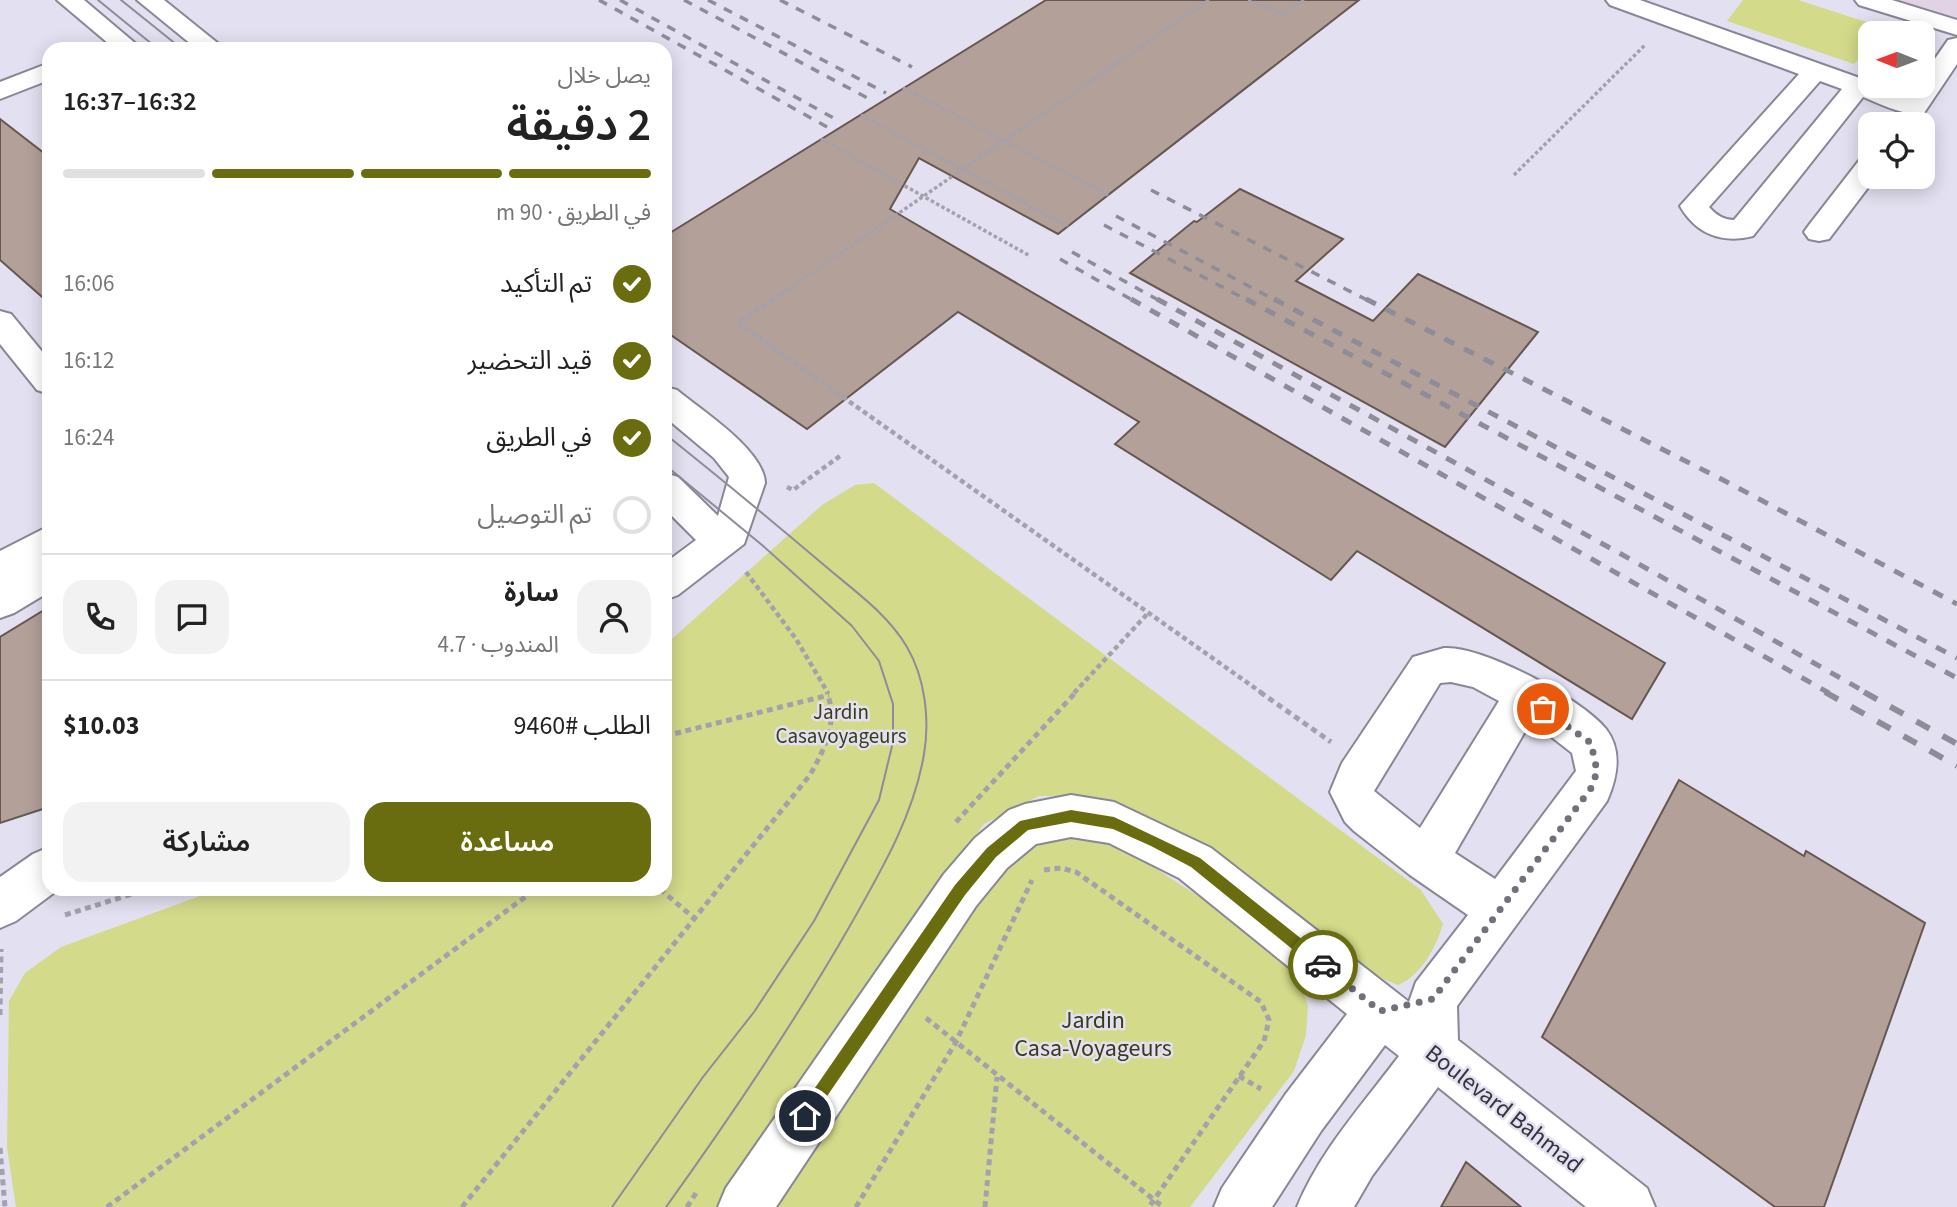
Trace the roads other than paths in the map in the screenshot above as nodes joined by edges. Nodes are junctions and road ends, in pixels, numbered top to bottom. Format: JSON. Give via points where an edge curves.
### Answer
{"nodes":[{"id":1,"x":69,"y":0,"type":"edge"},
{"id":2,"x":149,"y":0,"type":"edge"},
{"id":3,"x":1618,"y":0,"type":"edge"},
{"id":4,"x":1867,"y":0,"type":"edge"},
{"id":5,"x":1680,"y":9,"type":"edge"},
{"id":6,"x":1902,"y":21,"type":"edge"},
{"id":7,"x":1936,"y":27,"type":"edge"},
{"id":8,"x":1957,"y":29,"type":"edge"},
{"id":9,"x":115,"y":42,"type":"edge"},
{"id":10,"x":204,"y":42,"type":"edge"},
{"id":11,"x":1957,"y":45,"type":"edge"},
{"id":12,"x":1814,"y":72,"type":"junction"},
{"id":13,"x":42,"y":74,"type":"edge"},
{"id":14,"x":1858,"y":83,"type":"edge"},
{"id":15,"x":0,"y":91,"type":"edge"},
{"id":16,"x":1858,"y":91,"type":"edge"},
{"id":17,"x":1883,"y":98,"type":"edge"},
{"id":18,"x":1902,"y":112,"type":"edge"},
{"id":19,"x":1911,"y":112,"type":"edge"},
{"id":20,"x":1858,"y":181,"type":"edge"},
{"id":21,"x":1819,"y":232,"type":"dead end"},
{"id":22,"x":0,"y":323,"type":"edge"},
{"id":23,"x":42,"y":374,"type":"edge"},
{"id":24,"x":672,"y":405,"type":"edge"},
{"id":25,"x":672,"y":497,"type":"edge"},
{"id":26,"x":42,"y":545,"type":"edge"},
{"id":27,"x":710,"y":552,"type":"junction"},
{"id":28,"x":0,"y":569,"type":"edge"},
{"id":29,"x":42,"y":577,"type":"edge"},
{"id":30,"x":672,"y":579,"type":"edge"},
{"id":31,"x":0,"y":602,"type":"edge"},
{"id":32,"x":1524,"y":696,"type":"junction"},
{"id":33,"x":42,"y":860,"type":"edge"},
{"id":34,"x":1426,"y":860,"type":"junction"},
{"id":35,"x":0,"y":873,"type":"edge"},
{"id":36,"x":42,"y":874,"type":"edge"},
{"id":37,"x":0,"y":905,"type":"edge"},
{"id":38,"x":1501,"y":910,"type":"junction"},
{"id":39,"x":1433,"y":999,"type":"junction"},
{"id":40,"x":1380,"y":1011,"type":"junction"},
{"id":41,"x":1433,"y":1052,"type":"junction"},
{"id":42,"x":745,"y":1207,"type":"edge"},
{"id":43,"x":1241,"y":1207,"type":"edge"},
{"id":44,"x":1324,"y":1207,"type":"edge"},
{"id":45,"x":1628,"y":1207,"type":"edge"}],
"edges":[{"from":1,"to":9,"type":"street"},
{"from":2,"to":10,"type":"street"},
{"from":3,"to":5,"type":"street"},
{"from":4,"to":6,"type":"street"},
{"from":5,"to":12,"type":"street"},
{"from":7,"to":8,"type":"street"},
{"from":11,"to":19,"type":"street"},
{"from":12,"to":14,"type":"street"},
{"from":12,"to":16,"type":"street","via":[[1694,206],[1713,226],[1744,229]]},
{"from":13,"to":15,"type":"street"},
{"from":17,"to":18,"type":"street"},
{"from":20,"to":21,"type":"street"},
{"from":22,"to":23,"type":"street"},
{"from":24,"to":27,"type":"street","via":[[726,449],[747,474],[731,534]]},
{"from":25,"to":27,"type":"street"},
{"from":26,"to":28,"type":"street"},
{"from":27,"to":30,"type":"street"},
{"from":29,"to":31,"type":"street"},
{"from":32,"to":34,"type":"street"},
{"from":32,"to":34,"type":"street","via":[[1475,670],[1456,665],[1427,669],[1352,787],[1355,801],[1368,816]]},
{"from":32,"to":38,"type":"street","via":[[1591,743],[1596,776]]},
{"from":33,"to":35,"type":"street"},
{"from":34,"to":38,"type":"street"},
{"from":36,"to":37,"type":"street"},
{"from":38,"to":39,"type":"street"},
{"from":39,"to":40,"type":"street"},
{"from":39,"to":41,"type":"street"},
{"from":40,"to":41,"type":"street","name":"Boulevard Bahmad"},
{"from":40,"to":42,"type":"street","name":"Boulevard Bahmad","via":[[1195,863],[1114,823],[1071,816],[1025,825],[992,853],[960,890]]},
{"from":40,"to":43,"type":"street","via":[[1303,1113]]},
{"from":41,"to":44,"type":"street","via":[[1354,1158]]},
{"from":41,"to":45,"type":"street","name":"Boulevard Bahmad"}]}
